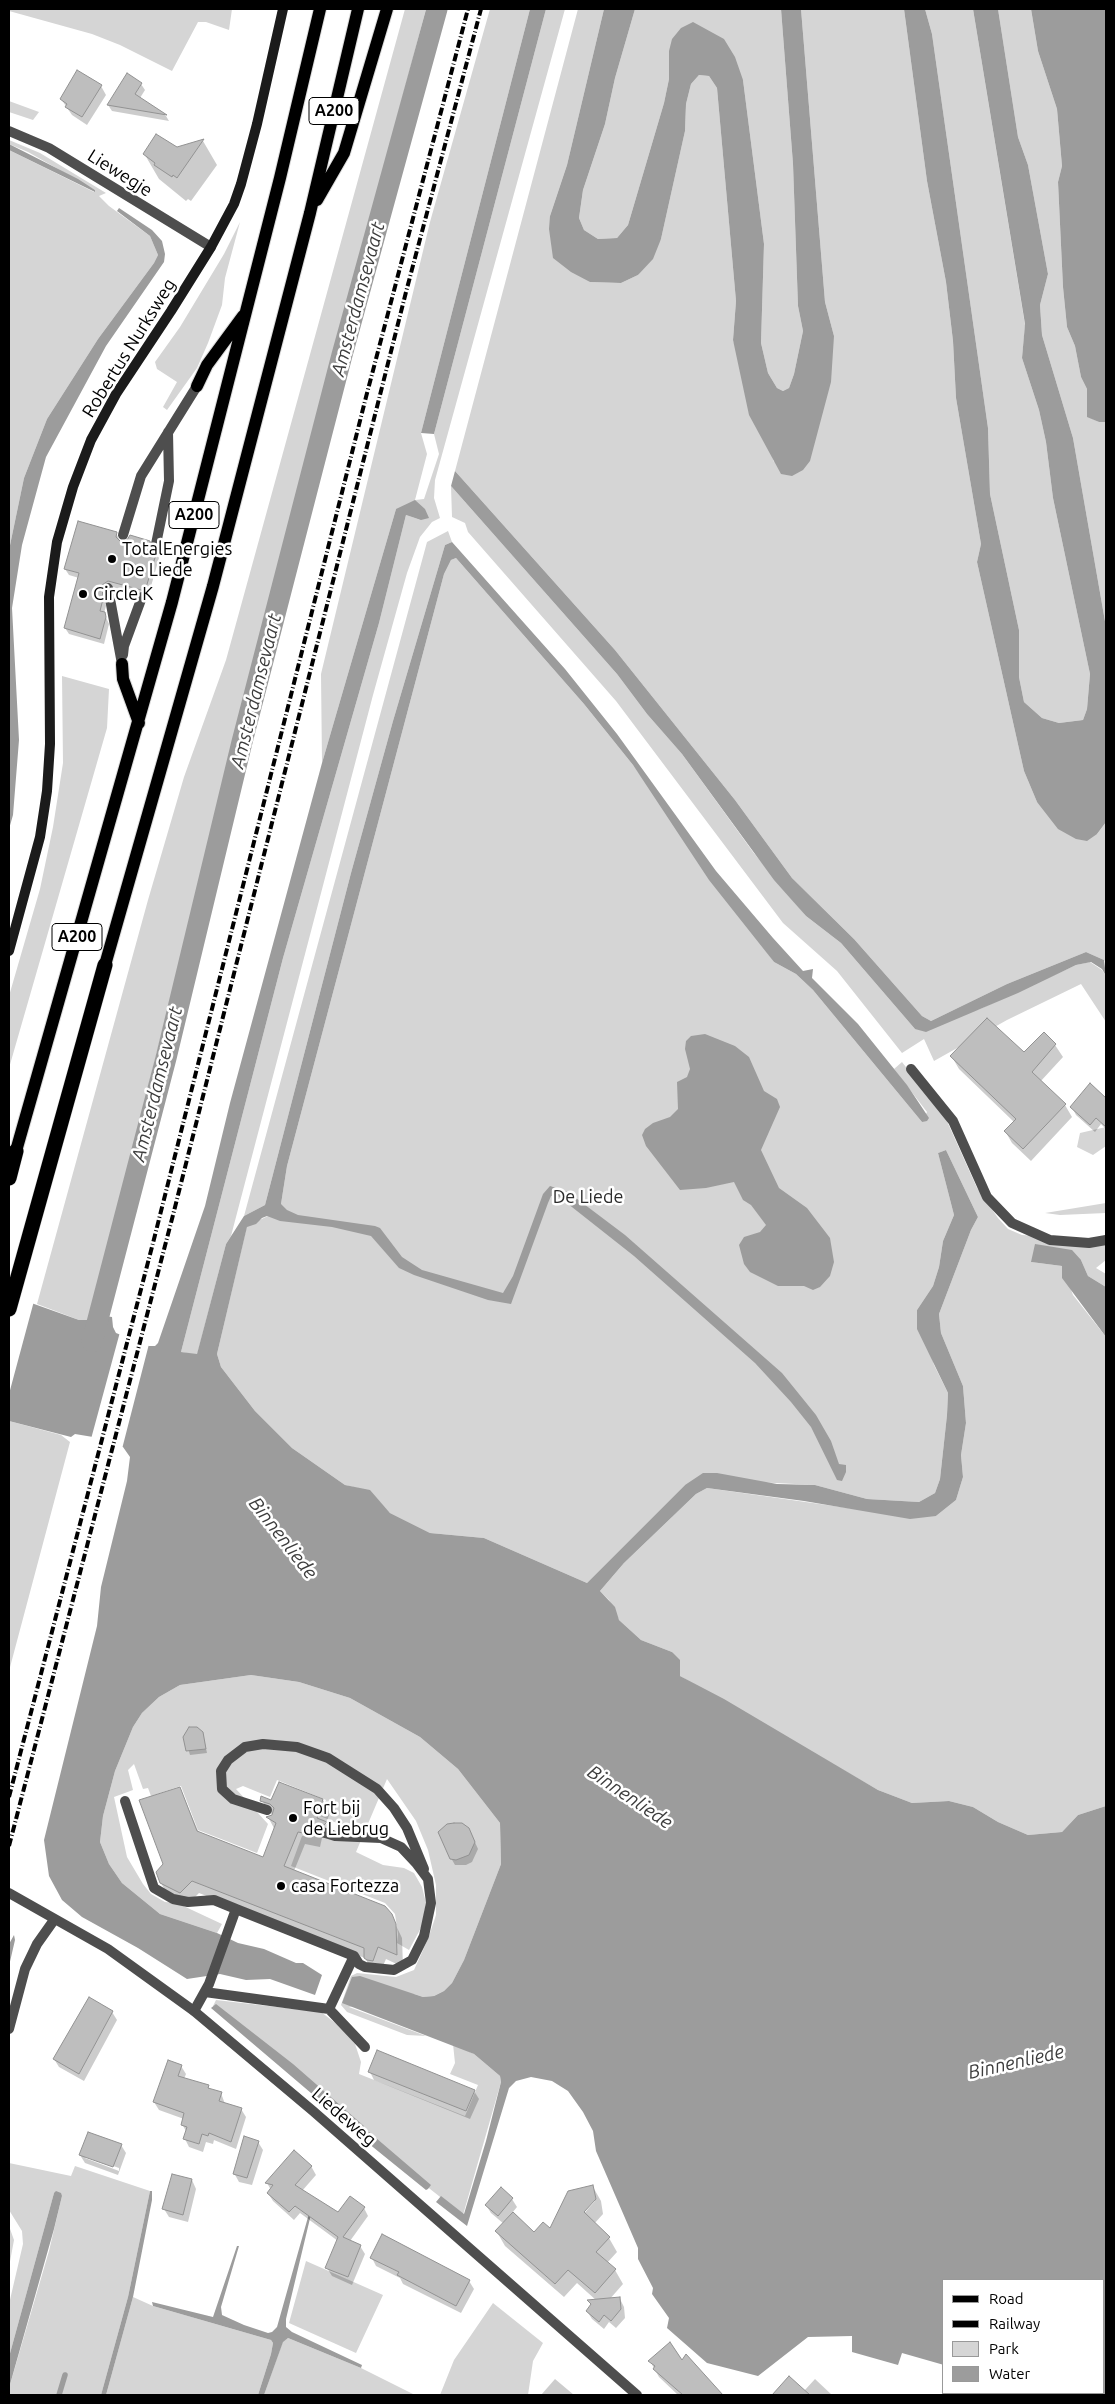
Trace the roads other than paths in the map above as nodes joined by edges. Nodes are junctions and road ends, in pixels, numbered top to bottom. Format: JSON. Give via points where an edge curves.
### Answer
{"nodes":[{"id":1,"x":283,"y":9,"type":"edge"},
{"id":2,"x":320,"y":9,"type":"edge"},
{"id":3,"x":358,"y":9,"type":"edge"},
{"id":4,"x":387,"y":9,"type":"edge"},
{"id":5,"x":9,"y":131,"type":"edge"},
{"id":6,"x":310,"y":213,"type":"junction"},
{"id":7,"x":211,"y":247,"type":"junction"},
{"id":8,"x":248,"y":310,"type":"junction"},
{"id":9,"x":197,"y":386,"type":"joint"},
{"id":10,"x":168,"y":431,"type":"junction"},
{"id":11,"x":123,"y":535,"type":"dead end"},
{"id":12,"x":156,"y":544,"type":"dead end"},
{"id":13,"x":108,"y":588,"type":"dead end"},
{"id":14,"x":142,"y":597,"type":"dead end"},
{"id":15,"x":122,"y":664,"type":"junction"},
{"id":16,"x":139,"y":723,"type":"junction"},
{"id":17,"x":9,"y":951,"type":"edge"},
{"id":18,"x":105,"y":965,"type":"joint"},
{"id":19,"x":911,"y":1069,"type":"dead end"},
{"id":20,"x":16,"y":1151,"type":"joint"},
{"id":21,"x":9,"y":1178,"type":"edge"},
{"id":22,"x":1106,"y":1240,"type":"edge"},
{"id":23,"x":9,"y":1309,"type":"edge"},
{"id":24,"x":125,"y":1800,"type":"dead end"},
{"id":25,"x":267,"y":1810,"type":"dead end"},
{"id":26,"x":318,"y":1831,"type":"dead end"},
{"id":27,"x":428,"y":1879,"type":"junction"},
{"id":28,"x":9,"y":1893,"type":"edge"},
{"id":29,"x":236,"y":1909,"type":"junction"},
{"id":30,"x":54,"y":1920,"type":"junction"},
{"id":31,"x":354,"y":1956,"type":"junction"},
{"id":32,"x":207,"y":1988,"type":"junction"},
{"id":33,"x":329,"y":2009,"type":"junction"},
{"id":34,"x":194,"y":2011,"type":"junction"},
{"id":35,"x":9,"y":2029,"type":"edge"},
{"id":36,"x":365,"y":2047,"type":"dead end"},
{"id":37,"x":636,"y":2395,"type":"edge"}],
"edges":[{"from":1,"to":7,"type":"main road","name":"Robertus Nurksweg","via":[[241,184]]},
{"from":2,"to":8,"type":"main road","number":"A200"},
{"from":3,"to":6,"type":"main road","number":"A200"},
{"from":4,"to":6,"type":"main road","number":"A200","via":[[344,153]]},
{"from":5,"to":7,"type":"street","name":"Liewegje","via":[[49,148]]},
{"from":6,"to":18,"type":"main road","number":"A200","via":[[213,586]]},
{"from":7,"to":17,"type":"main road","name":"Robertus Nurksweg","via":[[116,394],[91,440],[70,496],[57,542],[49,597],[50,744],[47,791],[40,837]]},
{"from":8,"to":9,"type":"main road","number":"A200","via":[[207,366]]},
{"from":8,"to":16,"type":"main road","number":"A200"},
{"from":9,"to":10,"type":"street","number":"A200"},
{"from":10,"to":11,"type":"street","number":"A200","via":[[141,476]]},
{"from":10,"to":12,"type":"street","number":"A200","via":[[169,481]]},
{"from":13,"to":15,"type":"street"},
{"from":14,"to":15,"type":"street","via":[[124,646]]},
{"from":15,"to":16,"type":"main road","via":[[123,679]]},
{"from":16,"to":20,"type":"main road","number":"A200"},
{"from":18,"to":23,"type":"highway","number":"A200"},
{"from":19,"to":22,"type":"street","via":[[953,1121],[987,1197],[1012,1223],[1050,1240],[1089,1243]]},
{"from":20,"to":21,"type":"highway","number":"A200"},
{"from":24,"to":29,"type":"street","via":[[154,1888],[173,1899],[188,1902],[214,1900]]},
{"from":25,"to":27,"type":"street","via":[[233,1799],[222,1788],[221,1771],[228,1760],[245,1747],[263,1744],[297,1747],[328,1758],[377,1789],[394,1808],[407,1828]]},
{"from":26,"to":27,"type":"street","via":[[335,1836],[381,1838],[400,1847]]},
{"from":27,"to":31,"type":"street","via":[[431,1903],[424,1936],[412,1960],[394,1970],[365,1967]]},
{"from":28,"to":30,"type":"street","name":"Liedeweg"},
{"from":29,"to":31,"type":"street"},
{"from":29,"to":32,"type":"street"},
{"from":30,"to":34,"type":"street","name":"Liedeweg","via":[[108,1949]]},
{"from":30,"to":35,"type":"street","via":[[37,1944],[26,1969]]},
{"from":31,"to":33,"type":"street"},
{"from":32,"to":33,"type":"street"},
{"from":32,"to":34,"type":"street"},
{"from":33,"to":36,"type":"street"},
{"from":34,"to":37,"type":"street","name":"Liedeweg"}]}
